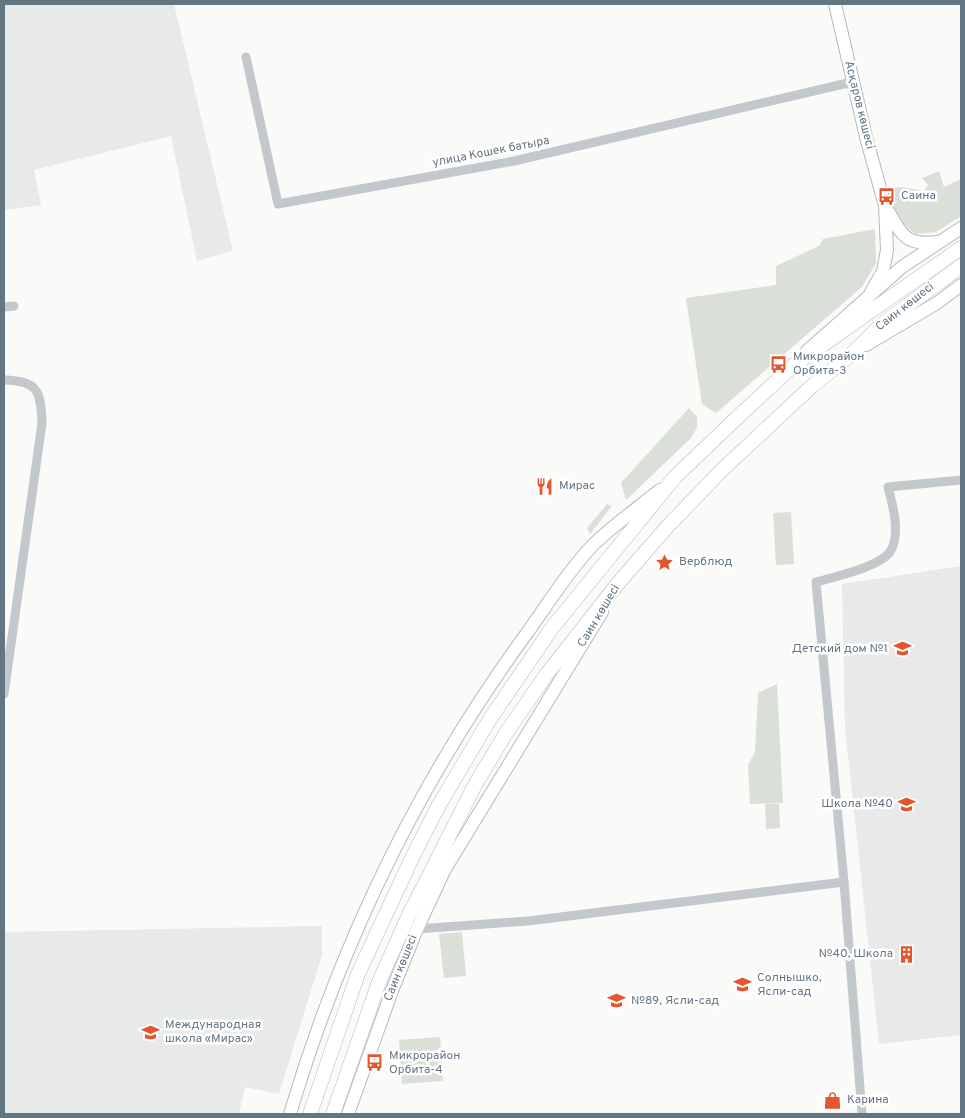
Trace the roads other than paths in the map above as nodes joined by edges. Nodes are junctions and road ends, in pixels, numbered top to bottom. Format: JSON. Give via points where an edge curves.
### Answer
{"nodes":[{"id":1,"x":835,"y":4,"type":"edge"},
{"id":2,"x":246,"y":57,"type":"dead end"},
{"id":3,"x":852,"y":82,"type":"junction"},
{"id":4,"x":885,"y":206,"type":"junction"},
{"id":5,"x":961,"y":228,"type":"edge"},
{"id":6,"x":940,"y":241,"type":"junction"},
{"id":7,"x":961,"y":248,"type":"edge"},
{"id":8,"x":961,"y":266,"type":"edge"},
{"id":9,"x":961,"y":285,"type":"edge"},
{"id":10,"x":869,"y":296,"type":"junction"},
{"id":11,"x":14,"y":306,"type":"dead end"},
{"id":12,"x":4,"y":307,"type":"edge"},
{"id":13,"x":853,"y":353,"type":"junction"},
{"id":14,"x":794,"y":366,"type":"junction"},
{"id":15,"x":4,"y":380,"type":"edge"},
{"id":16,"x":675,"y":477,"type":"junction"},
{"id":17,"x":961,"y":480,"type":"edge"},
{"id":18,"x":620,"y":581,"type":"junction"},
{"id":19,"x":4,"y":694,"type":"edge"},
{"id":20,"x":844,"y":882,"type":"junction"},
{"id":21,"x":417,"y":929,"type":"junction"},
{"id":22,"x":290,"y":1114,"type":"edge"},
{"id":23,"x":310,"y":1114,"type":"edge"},
{"id":24,"x":333,"y":1114,"type":"edge"},
{"id":25,"x":348,"y":1114,"type":"edge"},
{"id":26,"x":862,"y":1114,"type":"edge"}],
"edges":[{"from":1,"to":3,"type":"street","name":"Асқаров көшесі"},
{"from":2,"to":3,"type":"street","name":"улица Кошек батыра","via":[[278,204],[514,161]]},
{"from":3,"to":4,"type":"street","name":"Асқаров көшесі"},
{"from":4,"to":6,"type":"street","via":[[907,239],[922,243]]},
{"from":4,"to":10,"type":"street","via":[[887,250],[883,271]]},
{"from":5,"to":6,"type":"street"},
{"from":6,"to":10,"type":"street","via":[[902,267]]},
{"from":7,"to":14,"type":"main road","name":"Саин көшесі"},
{"from":8,"to":13,"type":"main road","name":"Саин көшесі","via":[[881,325]]},
{"from":9,"to":13,"type":"street"},
{"from":10,"to":14,"type":"street","via":[[821,337]]},
{"from":11,"to":12,"type":"street"},
{"from":13,"to":18,"type":"main road","name":"Саин көшесі","via":[[812,386],[723,469],[674,518]]},
{"from":14,"to":16,"type":"main road","name":"Саин көшесі"},
{"from":15,"to":19,"type":"street","via":[[30,384],[37,391],[42,424]]},
{"from":16,"to":22,"type":"street","name":"Саин көшесі","via":[[593,545],[497,674],[442,760],[360,924]]},
{"from":16,"to":23,"type":"main road","name":"Саин көшесі","via":[[552,628],[490,719],[439,805],[362,965]]},
{"from":17,"to":20,"type":"street","via":[[888,488],[894,513],[890,552],[877,563],[816,582]]},
{"from":18,"to":21,"type":"street","name":"Саин көшесі","via":[[445,869]]},
{"from":18,"to":24,"type":"main road","name":"Саин көшесі","via":[[546,675],[475,785],[379,982]]},
{"from":20,"to":21,"type":"street","via":[[528,920]]},
{"from":20,"to":26,"type":"street"},
{"from":21,"to":25,"type":"street","name":"Саин көшесі"}]}
